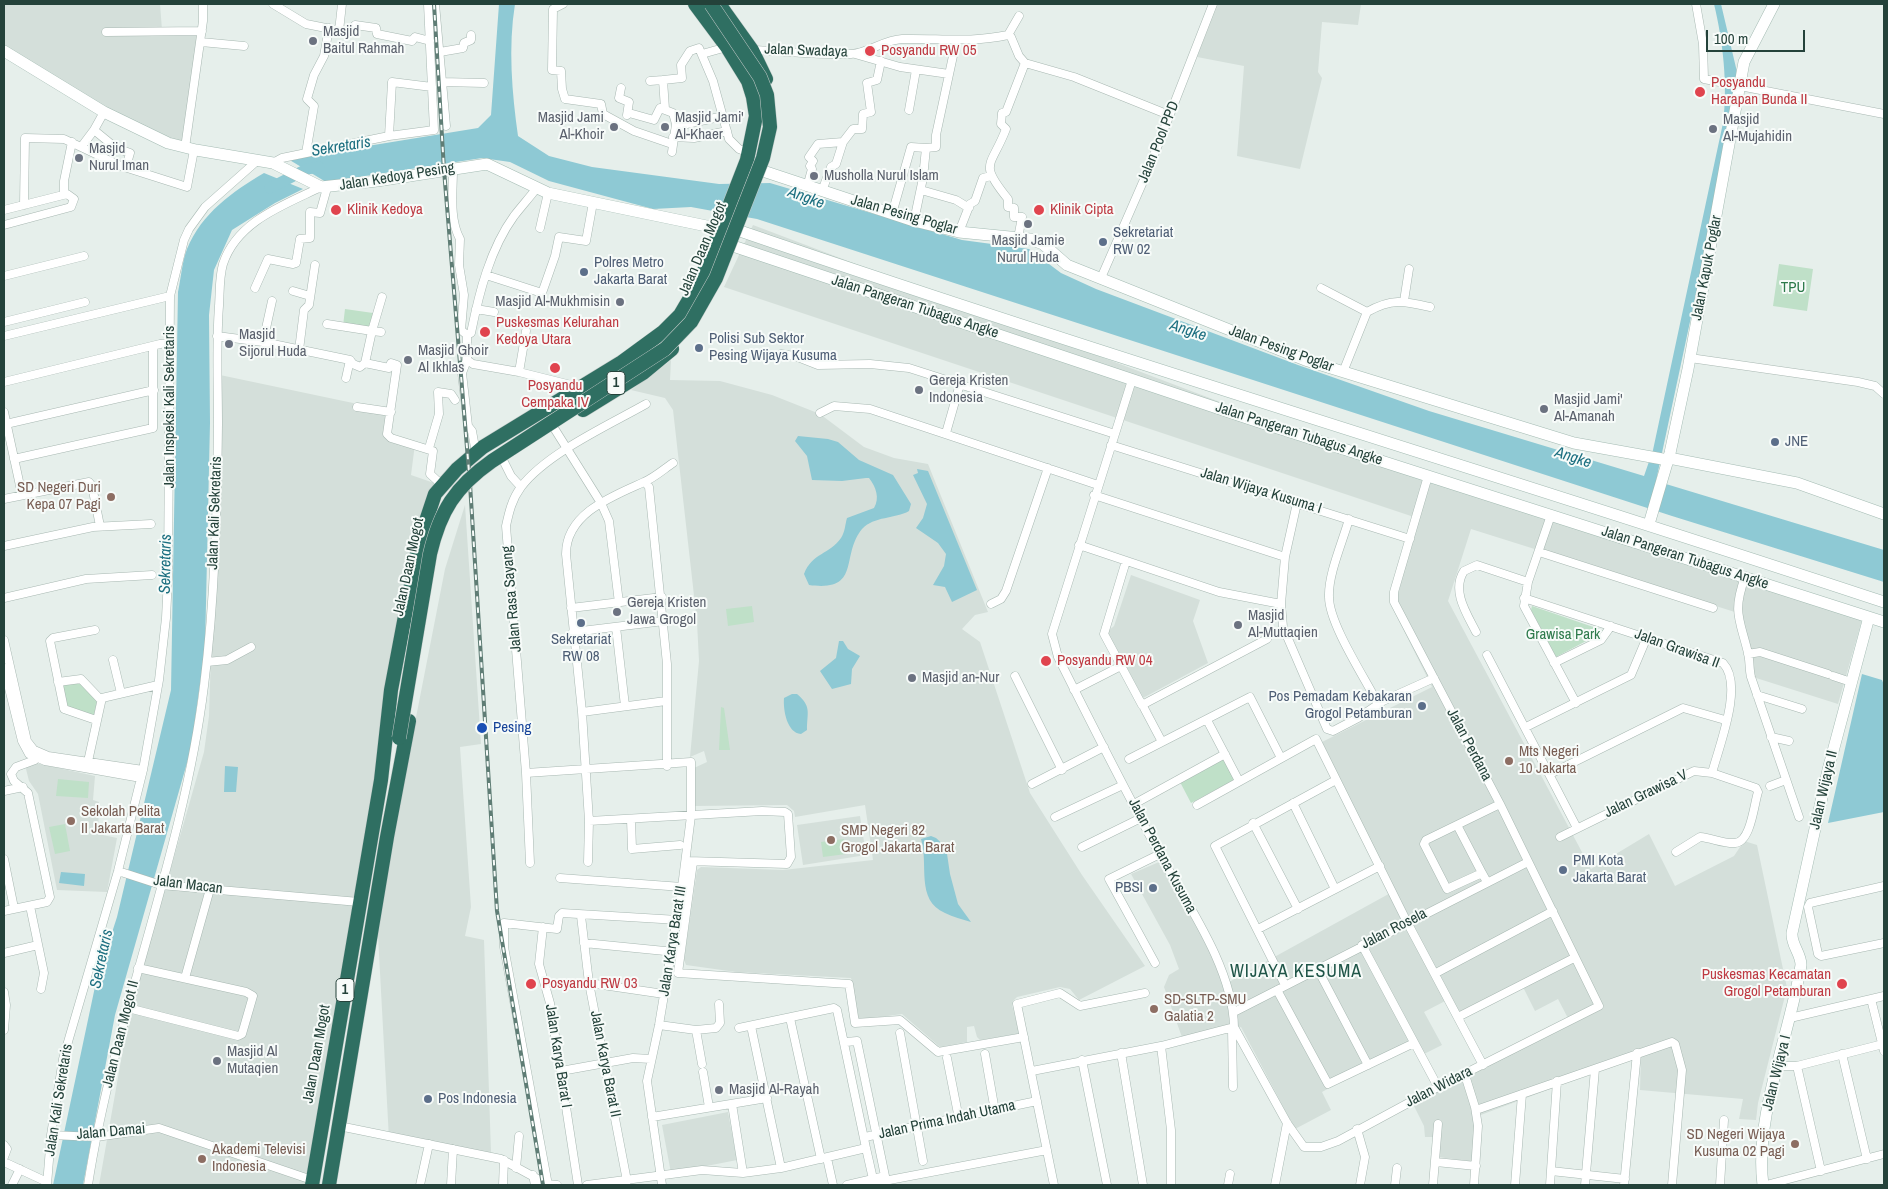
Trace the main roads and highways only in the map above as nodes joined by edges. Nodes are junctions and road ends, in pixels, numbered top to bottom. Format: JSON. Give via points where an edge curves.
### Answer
{"nodes":[{"id":1,"x":695,"y":4,"type":"edge"},
{"id":2,"x":705,"y":4,"type":"edge"},
{"id":3,"x":711,"y":4,"type":"edge"},
{"id":4,"x":719,"y":4,"type":"edge"},
{"id":5,"x":575,"y":390,"type":"junction"},
{"id":6,"x":582,"y":410,"type":"junction"},
{"id":7,"x":419,"y":542,"type":"junction"},
{"id":8,"x":436,"y":550,"type":"junction"},
{"id":9,"x":414,"y":565,"type":"junction"},
{"id":10,"x":433,"y":570,"type":"junction"},
{"id":11,"x":397,"y":737,"type":"junction"},
{"id":12,"x":381,"y":780,"type":"junction"},
{"id":13,"x":397,"y":781,"type":"junction"},
{"id":14,"x":312,"y":1183,"type":"edge"},
{"id":15,"x":329,"y":1185,"type":"edge"}],
"edges":[{"from":1,"to":5,"type":"highway","name":"Jalan Daan Mogot","number":"1","via":[[748,81],[756,116],[750,153],[721,230],[691,298],[680,314],[642,348]]},
{"from":2,"to":11,"type":"highway","name":"Jalan Daan Mogot","number":"1","bridge":true,"via":[[749,69],[760,94],[764,124],[758,157],[712,274],[684,324],[658,350],[480,463],[442,503],[431,528],[426,551]]},
{"from":3,"to":11,"type":"highway","name":"Jalan Daan Mogot","number":"1","bridge":true,"via":[[760,77],[767,95],[770,127],[763,158],[716,278],[691,322],[665,349],[474,473],[450,500],[436,530],[430,554]]},
{"from":4,"to":6,"type":"highway","name":"Jalan Daan Mogot","number":"1","via":[[752,50],[770,89],[774,130],[762,173],[709,302],[687,335],[643,373]]},
{"from":5,"to":6,"type":"highway"},
{"from":5,"to":7,"type":"highway","name":"Jalan Daan Mogot","number":"1","via":[[476,453],[442,485],[435,494]]},
{"from":6,"to":8,"type":"highway","name":"Jalan Daan Mogot","number":"1","via":[[477,478],[454,501]]},
{"from":7,"to":8,"type":"highway","via":[[426,550]]},
{"from":7,"to":9,"type":"highway","name":"Jalan Daan Mogot","number":"1"},
{"from":8,"to":10,"type":"highway","name":"Jalan Daan Mogot","number":"1"},
{"from":9,"to":10,"type":"highway","via":[[425,561]]},
{"from":9,"to":12,"type":"highway","name":"Jalan Daan Mogot","number":"1","via":[[391,690]]},
{"from":10,"to":13,"type":"highway","name":"Jalan Daan Mogot","number":"1"},
{"from":11,"to":12,"type":"highway","name":"Jalan Daan Mogot","number":"1","via":[[390,766]]},
{"from":11,"to":13,"type":"highway","name":"Jalan Daan Mogot","number":"1"},
{"from":12,"to":14,"type":"highway","name":"Jalan Daan Mogot","number":"1"},
{"from":13,"to":15,"type":"highway","name":"Jalan Daan Mogot","number":"1"}]}
